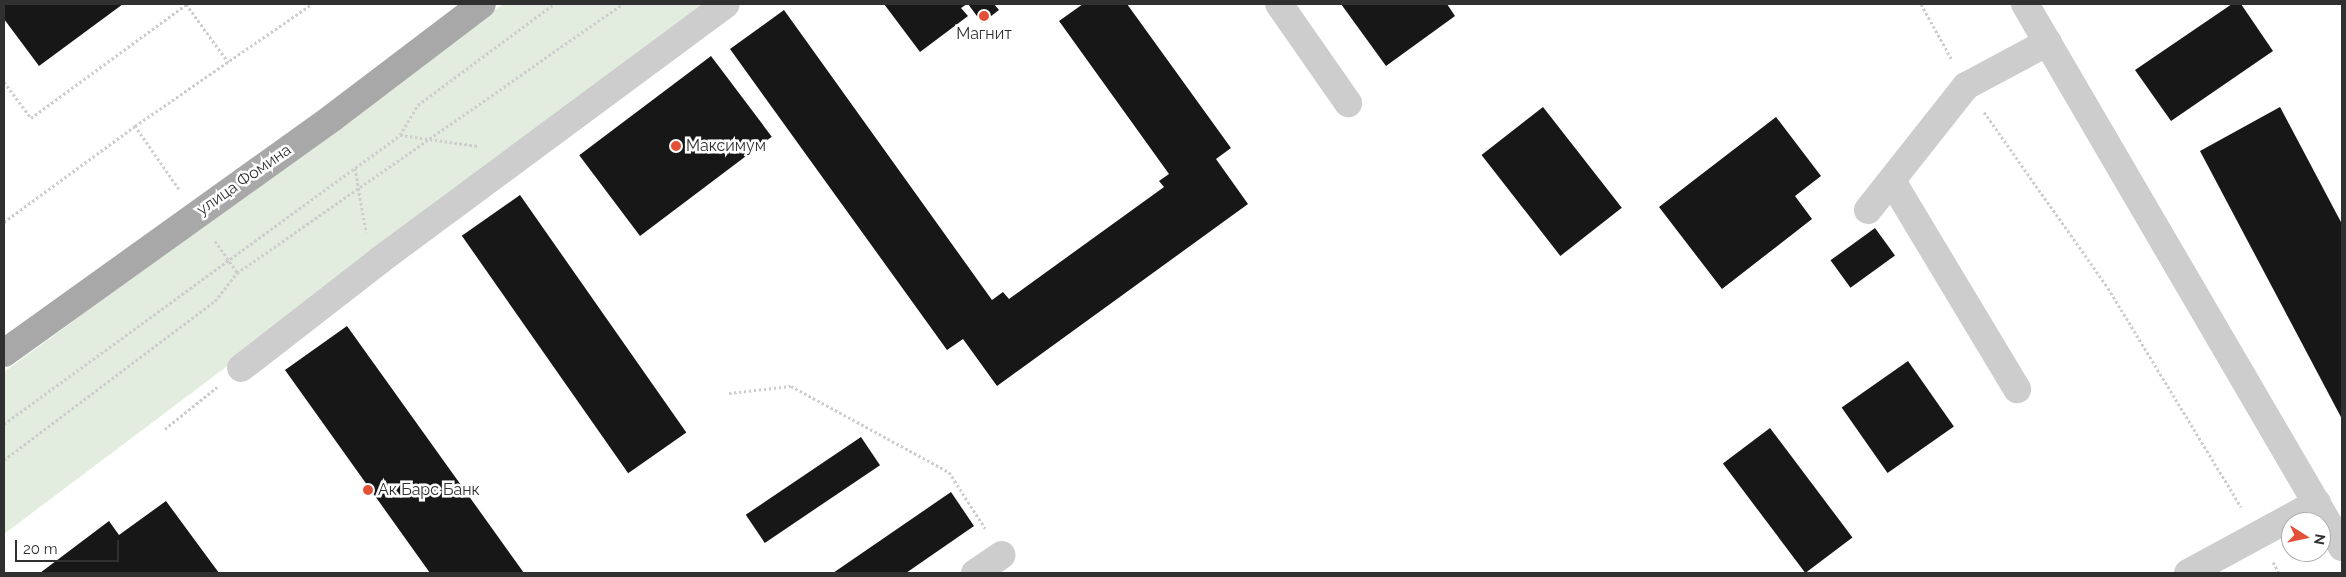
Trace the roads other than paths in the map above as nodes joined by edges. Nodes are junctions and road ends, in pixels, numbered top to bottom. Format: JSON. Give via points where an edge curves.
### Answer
{"nodes":[{"id":1,"x":482,"y":4,"type":"edge"},
{"id":2,"x":726,"y":4,"type":"edge"},
{"id":3,"x":1279,"y":4,"type":"edge"},
{"id":4,"x":2025,"y":4,"type":"edge"},
{"id":5,"x":2048,"y":42,"type":"junction"},
{"id":6,"x":1348,"y":103,"type":"dead end"},
{"id":7,"x":1892,"y":180,"type":"junction"},
{"id":8,"x":1868,"y":210,"type":"dead end"},
{"id":9,"x":4,"y":353,"type":"edge"},
{"id":10,"x":241,"y":368,"type":"dead end"},
{"id":11,"x":2017,"y":389,"type":"dead end"},
{"id":12,"x":2328,"y":512,"type":"edge"},
{"id":13,"x":2331,"y":519,"type":"edge"},
{"id":14,"x":2281,"y":528,"type":"edge"},
{"id":15,"x":2342,"y":547,"type":"edge"},
{"id":16,"x":1002,"y":554,"type":"road end"},
{"id":17,"x":975,"y":573,"type":"edge"},
{"id":18,"x":2188,"y":573,"type":"edge"}],
"edges":[{"from":1,"to":9,"type":"main road","name":"улица Фомина","via":[[332,118]]},
{"from":2,"to":10,"type":"street","via":[[380,260]]},
{"from":3,"to":6,"type":"street"},
{"from":4,"to":5,"type":"street"},
{"from":5,"to":7,"type":"street","via":[[1966,86]]},
{"from":5,"to":12,"type":"street"},
{"from":7,"to":8,"type":"street"},
{"from":7,"to":11,"type":"street"},
{"from":13,"to":15,"type":"street"},
{"from":14,"to":18,"type":"street","via":[[2258,534]]},
{"from":16,"to":17,"type":"street"}]}
